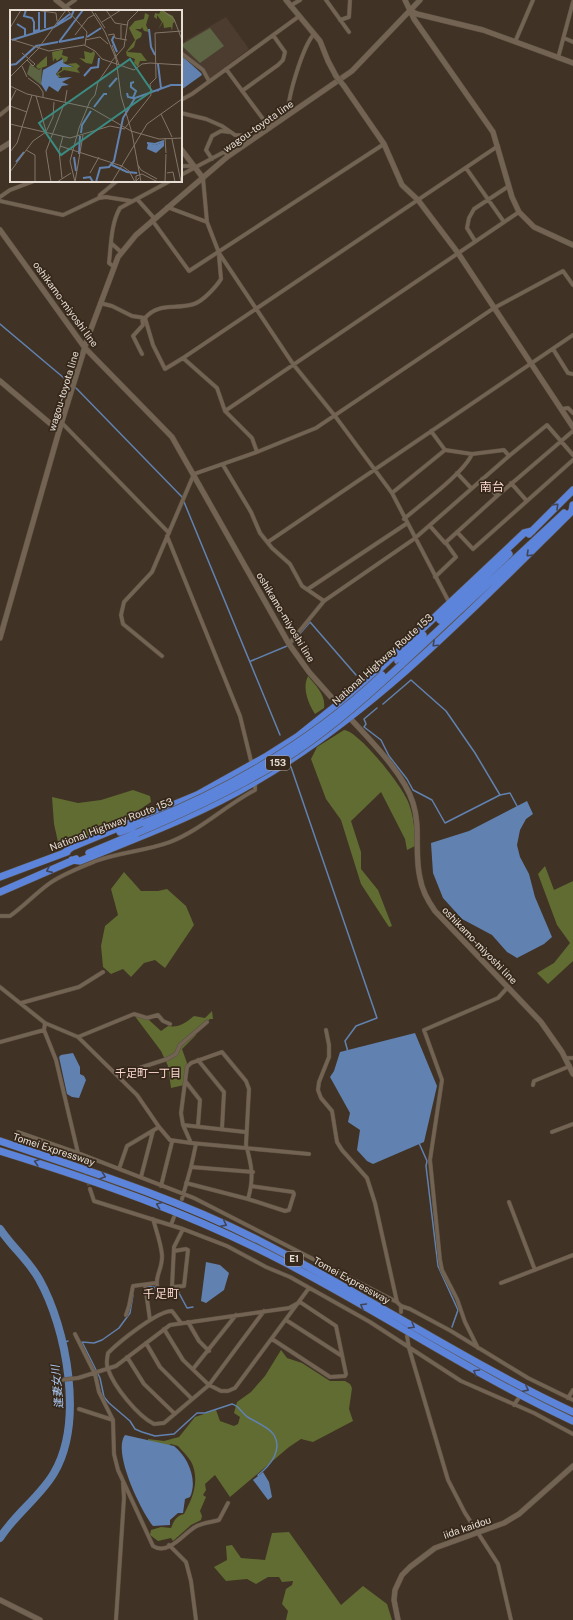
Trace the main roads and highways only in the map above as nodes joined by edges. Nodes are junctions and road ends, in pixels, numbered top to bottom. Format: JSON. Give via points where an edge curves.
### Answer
{"nodes":[{"id":1,"x":56,"y":0,"type":"edge"},
{"id":2,"x":286,"y":0,"type":"edge"},
{"id":3,"x":405,"y":0,"type":"edge"},
{"id":4,"x":420,"y":0,"type":"edge"},
{"id":5,"x":69,"y":10,"type":"edge"},
{"id":6,"x":410,"y":10,"type":"junction"},
{"id":7,"x":573,"y":63,"type":"edge"},
{"id":8,"x":10,"y":143,"type":"edge"},
{"id":9,"x":0,"y":149,"type":"edge"},
{"id":10,"x":182,"y":150,"type":"edge"},
{"id":11,"x":202,"y":178,"type":"junction"},
{"id":12,"x":0,"y":230,"type":"edge"},
{"id":13,"x":573,"y":245,"type":"edge"},
{"id":14,"x":85,"y":348,"type":"junction"},
{"id":15,"x":0,"y":381,"type":"edge"},
{"id":16,"x":573,"y":427,"type":"edge"},
{"id":17,"x":59,"y":431,"type":"junction"},
{"id":18,"x":573,"y":490,"type":"edge"},
{"id":19,"x":573,"y":505,"type":"edge"},
{"id":20,"x":532,"y":531,"type":"junction"},
{"id":21,"x":0,"y":638,"type":"edge"},
{"id":22,"x":400,"y":663,"type":"junction"},
{"id":23,"x":338,"y":705,"type":"junction"},
{"id":24,"x":349,"y":718,"type":"junction"},
{"id":25,"x":64,"y":854,"type":"junction"},
{"id":26,"x":72,"y":860,"type":"junction"},
{"id":27,"x":0,"y":875,"type":"edge"},
{"id":28,"x":0,"y":892,"type":"edge"},
{"id":29,"x":573,"y":1074,"type":"edge"},
{"id":30,"x":0,"y":1141,"type":"edge"},
{"id":31,"x":0,"y":1151,"type":"edge"},
{"id":32,"x":573,"y":1412,"type":"edge"},
{"id":33,"x":573,"y":1421,"type":"edge"},
{"id":34,"x":573,"y":1466,"type":"edge"},
{"id":35,"x":0,"y":1600,"type":"edge"},
{"id":36,"x":40,"y":1620,"type":"edge"},
{"id":37,"x":398,"y":1620,"type":"edge"}],
"edges":[{"from":1,"to":5,"type":"main road"},
{"from":2,"to":16,"type":"main road","bridge":true,"via":[[320,41],[336,76],[384,144],[402,185],[418,200],[458,253]]},
{"from":3,"to":6,"type":"main road"},
{"from":4,"to":6,"type":"main road","name":"wagou-toyota line"},
{"from":6,"to":7,"type":"main road","via":[[417,14],[476,28]]},
{"from":6,"to":11,"type":"main road","name":"wagou-toyota line","via":[[352,70],[252,139]]},
{"from":6,"to":13,"type":"main road","via":[[488,122],[519,212],[534,227]]},
{"from":8,"to":9,"type":"main road"},
{"from":10,"to":11,"type":"main road"},
{"from":11,"to":14,"type":"main road","name":"wagou-toyota line","via":[[153,219],[121,252],[113,266]]},
{"from":12,"to":14,"type":"main road","name":"oshikamo-miyoshi line"},
{"from":14,"to":17,"type":"main road","name":"wagou-toyota line"},
{"from":14,"to":23,"type":"main road","name":"oshikamo-miyoshi line","via":[[164,427],[180,449],[289,644]]},
{"from":15,"to":17,"type":"main road"},
{"from":17,"to":21,"type":"main road","name":"wagou-toyota line"},
{"from":20,"to":18,"type":"highway","name":"National Highway Route 153","number":"153","one_way":true},
{"from":19,"to":22,"type":"highway","name":"National Highway Route 153","number":"153"},
{"from":19,"to":24,"type":"highway","one_way":true,"via":[[572,511],[468,612],[398,678]]},
{"from":20,"to":22,"type":"highway","name":"National Highway Route 153","number":"153"},
{"from":20,"to":23,"type":"highway","via":[[524,533]]},
{"from":22,"to":25,"type":"highway","name":"National Highway Route 153","number":"153","bridge":true,"via":[[333,718],[265,764],[200,799]]},
{"from":22,"to":26,"type":"highway","name":"National Highway Route 153","number":"153","bridge":true,"via":[[350,710],[305,745],[271,767],[206,802]]},
{"from":23,"to":24,"type":"main road","name":"oshikamo-miyoshi line"},
{"from":23,"to":25,"type":"highway","via":[[297,737],[197,795],[72,847]]},
{"from":24,"to":26,"type":"highway","via":[[309,748],[210,807],[80,861]]},
{"from":24,"to":29,"type":"main road","name":"oshikamo-miyoshi line","via":[[396,772],[413,802],[418,822],[420,878],[425,896],[446,924],[541,1022],[566,1058]]},
{"from":25,"to":27,"type":"highway","name":"National Highway Route 153","number":"153"},
{"from":26,"to":28,"type":"highway","name":"National Highway Route 153","number":"153","one_way":true},
{"from":30,"to":32,"type":"highway","name":"Tomei Expressway","number":"E1","one_way":true,"via":[[131,1185],[203,1214],[294,1259],[485,1368]]},
{"from":33,"to":31,"type":"highway","name":"Tomei Expressway","number":"E1","one_way":true,"via":[[481,1375],[306,1274],[234,1237],[147,1200]]},
{"from":34,"to":37,"type":"main road","name":"iida kaidou","via":[[519,1514],[504,1523],[435,1548],[404,1572],[394,1596]]},
{"from":35,"to":36,"type":"main road"}]}
